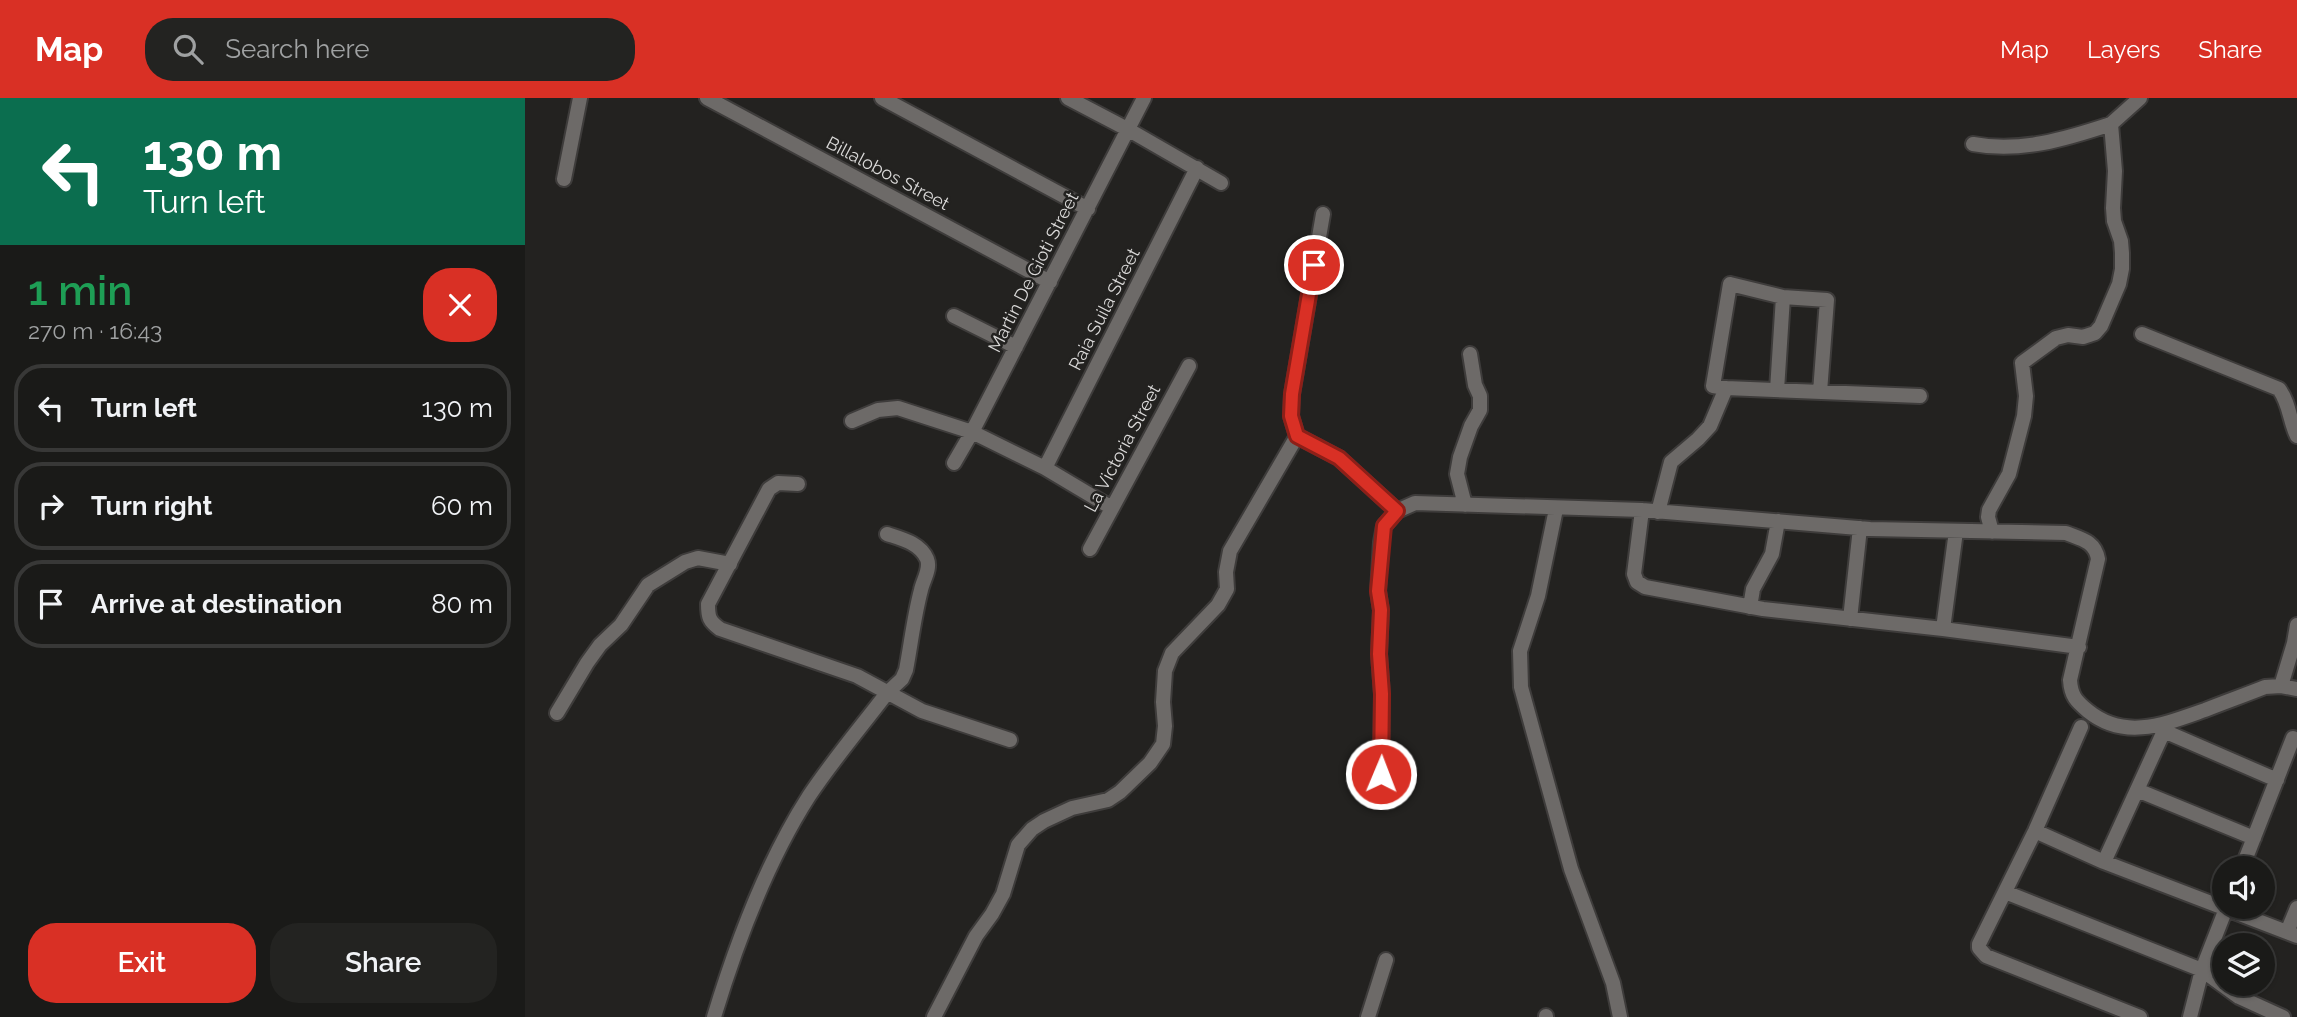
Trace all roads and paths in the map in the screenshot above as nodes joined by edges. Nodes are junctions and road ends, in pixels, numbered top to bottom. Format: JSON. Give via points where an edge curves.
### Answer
{"nodes":[{"id":1,"x":580,"y":98,"type":"edge"},
{"id":2,"x":707,"y":98,"type":"edge"},
{"id":3,"x":882,"y":98,"type":"edge"},
{"id":4,"x":1068,"y":98,"type":"edge"},
{"id":5,"x":1144,"y":98,"type":"edge"},
{"id":6,"x":2140,"y":98,"type":"edge"},
{"id":7,"x":2111,"y":124,"type":"junction"},
{"id":8,"x":1129,"y":130,"type":"junction"},
{"id":9,"x":1973,"y":144,"type":"dead end"},
{"id":10,"x":1197,"y":168,"type":"junction"},
{"id":11,"x":564,"y":179,"type":"dead end"},
{"id":12,"x":1221,"y":183,"type":"dead end"},
{"id":13,"x":1088,"y":209,"type":"junction"},
{"id":14,"x":1323,"y":214,"type":"dead end"},
{"id":15,"x":1050,"y":282,"type":"junction"},
{"id":16,"x":1783,"y":297,"type":"junction"},
{"id":17,"x":954,"y":316,"type":"dead end"},
{"id":18,"x":2142,"y":334,"type":"dead end"},
{"id":19,"x":1017,"y":347,"type":"junction"},
{"id":20,"x":1469,"y":354,"type":"dead end"},
{"id":21,"x":1189,"y":366,"type":"dead end"},
{"id":22,"x":1726,"y":388,"type":"junction"},
{"id":23,"x":1777,"y":390,"type":"junction"},
{"id":24,"x":1820,"y":392,"type":"junction"},
{"id":25,"x":1920,"y":396,"type":"dead end"},
{"id":26,"x":852,"y":421,"type":"dead end"},
{"id":27,"x":972,"y":432,"type":"junction"},
{"id":28,"x":1297,"y":436,"type":"junction"},
{"id":29,"x":2297,"y":436,"type":"edge"},
{"id":30,"x":954,"y":463,"type":"dead end"},
{"id":31,"x":1045,"y":468,"type":"junction"},
{"id":32,"x":798,"y":484,"type":"dead end"},
{"id":33,"x":1465,"y":505,"type":"junction"},
{"id":34,"x":1112,"y":508,"type":"junction"},
{"id":35,"x":1556,"y":509,"type":"junction"},
{"id":36,"x":1642,"y":510,"type":"junction"},
{"id":37,"x":1397,"y":511,"type":"junction"},
{"id":38,"x":1658,"y":512,"type":"junction"},
{"id":39,"x":1778,"y":521,"type":"junction"},
{"id":40,"x":1860,"y":528,"type":"junction"},
{"id":41,"x":1956,"y":531,"type":"junction"},
{"id":42,"x":1991,"y":532,"type":"junction"},
{"id":43,"x":887,"y":534,"type":"dead end"},
{"id":44,"x":1090,"y":549,"type":"dead end"},
{"id":45,"x":730,"y":564,"type":"junction"},
{"id":46,"x":1750,"y":607,"type":"junction"},
{"id":47,"x":1850,"y":619,"type":"junction"},
{"id":48,"x":2297,"y":625,"type":"edge"},
{"id":49,"x":1943,"y":629,"type":"junction"},
{"id":50,"x":2079,"y":647,"type":"junction"},
{"id":51,"x":2281,"y":686,"type":"junction"},
{"id":52,"x":2297,"y":689,"type":"edge"},
{"id":53,"x":887,"y":693,"type":"junction"},
{"id":54,"x":557,"y":713,"type":"dead end"},
{"id":55,"x":2081,"y":727,"type":"dead end"},
{"id":56,"x":1010,"y":740,"type":"dead end"},
{"id":57,"x":2297,"y":740,"type":"edge"},
{"id":58,"x":1381,"y":774,"type":"dead end"},
{"id":59,"x":2277,"y":780,"type":"junction"},
{"id":60,"x":2137,"y":790,"type":"junction"},
{"id":61,"x":2035,"y":831,"type":"junction"},
{"id":62,"x":2254,"y":838,"type":"junction"},
{"id":63,"x":2247,"y":856,"type":"edge"},
{"id":64,"x":2104,"y":862,"type":"junction"},
{"id":65,"x":2005,"y":892,"type":"junction"},
{"id":66,"x":2212,"y":903,"type":"edge"},
{"id":67,"x":2297,"y":908,"type":"edge"},
{"id":68,"x":2222,"y":919,"type":"edge"},
{"id":69,"x":2254,"y":919,"type":"edge"},
{"id":70,"x":2292,"y":934,"type":"edge"},
{"id":71,"x":1386,"y":960,"type":"dead end"},
{"id":72,"x":2201,"y":970,"type":"junction"},
{"id":73,"x":714,"y":1017,"type":"edge"},
{"id":74,"x":934,"y":1017,"type":"edge"},
{"id":75,"x":1368,"y":1017,"type":"edge"},
{"id":76,"x":1620,"y":1017,"type":"edge"},
{"id":77,"x":2140,"y":1017,"type":"edge"},
{"id":78,"x":2190,"y":1017,"type":"edge"},
{"id":79,"x":2283,"y":1017,"type":"edge"}],
"edges":[{"from":1,"to":11,"type":"street"},
{"from":2,"to":15,"type":"street","name":"Billalobos Street"},
{"from":3,"to":13,"type":"street"},
{"from":4,"to":8,"type":"street"},
{"from":5,"to":8,"type":"street","name":"Martin De Gioti Street"},
{"from":6,"to":7,"type":"street"},
{"from":7,"to":9,"type":"street","via":[[2024,147]]},
{"from":7,"to":42,"type":"street","via":[[2114,221],[2121,241],[2119,284],[2095,333],[2056,338],[2022,363],[2026,407],[2010,474],[1989,510]]},
{"from":8,"to":10,"type":"street"},
{"from":8,"to":13,"type":"street","name":"Martin De Gioti Street"},
{"from":10,"to":12,"type":"street"},
{"from":10,"to":31,"type":"street","name":"Raia Suila Street"},
{"from":13,"to":15,"type":"street","name":"Martin De Gioti Street"},
{"from":14,"to":28,"type":"street","via":[[1292,394],[1291,416]]},
{"from":15,"to":19,"type":"street","name":"Martin De Gioti Street"},
{"from":16,"to":22,"type":"street","via":[[1730,284],[1713,386]]},
{"from":16,"to":23,"type":"street"},
{"from":16,"to":24,"type":"street","via":[[1827,300]]},
{"from":17,"to":19,"type":"street"},
{"from":18,"to":29,"type":"street","via":[[2279,389]]},
{"from":19,"to":27,"type":"street","name":"Martin De Gioti Street"},
{"from":20,"to":33,"type":"street","via":[[1481,410],[1459,457],[1457,474]]},
{"from":21,"to":34,"type":"street","name":"La Victoria Street"},
{"from":22,"to":23,"type":"street"},
{"from":22,"to":38,"type":"street","via":[[1710,426],[1671,462]]},
{"from":23,"to":24,"type":"street"},
{"from":24,"to":25,"type":"street"},
{"from":26,"to":27,"type":"street","via":[[878,410],[898,408]]},
{"from":27,"to":30,"type":"street","name":"Martin De Gioti Street"},
{"from":27,"to":31,"type":"street"},
{"from":28,"to":37,"type":"street","via":[[1339,458]]},
{"from":28,"to":74,"type":"street","via":[[1230,551],[1227,589],[1218,605],[1172,653],[1165,671],[1163,744],[1121,792],[1044,821],[1018,845],[1003,894]]},
{"from":31,"to":34,"type":"street"},
{"from":32,"to":45,"type":"street","via":[[778,483],[769,489]]},
{"from":33,"to":35,"type":"street"},
{"from":33,"to":37,"type":"street","via":[[1415,503]]},
{"from":34,"to":44,"type":"street","name":"La Victoria Street"},
{"from":35,"to":36,"type":"street"},
{"from":35,"to":76,"type":"street","via":[[1538,596],[1520,651],[1521,687],[1571,869],[1613,983]]},
{"from":36,"to":38,"type":"street"},
{"from":36,"to":46,"type":"street","via":[[1634,574],[1640,585]]},
{"from":37,"to":58,"type":"street","via":[[1384,526],[1378,591]]},
{"from":38,"to":39,"type":"street"},
{"from":39,"to":40,"type":"street"},
{"from":39,"to":46,"type":"street","via":[[1772,554],[1753,589]]},
{"from":40,"to":41,"type":"street"},
{"from":40,"to":47,"type":"street"},
{"from":41,"to":42,"type":"street"},
{"from":41,"to":49,"type":"street"},
{"from":42,"to":50,"type":"street","via":[[2066,533],[2094,547],[2098,559]]},
{"from":43,"to":53,"type":"street","via":[[922,551],[929,567],[906,670]]},
{"from":45,"to":53,"type":"street","via":[[708,604],[712,623],[857,676]]},
{"from":45,"to":54,"type":"street","via":[[698,558],[648,585],[587,663]]},
{"from":46,"to":47,"type":"street"},
{"from":47,"to":49,"type":"street"},
{"from":48,"to":51,"type":"street"},
{"from":49,"to":50,"type":"street"},
{"from":50,"to":51,"type":"street","via":[[2070,680],[2074,700],[2097,718],[2129,729],[2161,726],[2265,687]]},
{"from":51,"to":52,"type":"street"},
{"from":53,"to":56,"type":"street","via":[[922,711]]},
{"from":53,"to":73,"type":"street","via":[[810,795],[785,838],[757,895]]},
{"from":55,"to":61,"type":"street"},
{"from":57,"to":59,"type":"street","via":[[2293,738]]},
{"from":59,"to":60,"type":"street","via":[[2164,731]]},
{"from":59,"to":62,"type":"street"},
{"from":60,"to":62,"type":"street"},
{"from":60,"to":64,"type":"street"},
{"from":61,"to":64,"type":"street"},
{"from":61,"to":65,"type":"street"},
{"from":62,"to":63,"type":"street"},
{"from":64,"to":66,"type":"street"},
{"from":65,"to":72,"type":"street"},
{"from":65,"to":77,"type":"street","via":[[1979,944],[1986,956]]},
{"from":67,"to":70,"type":"street"},
{"from":68,"to":72,"type":"street"},
{"from":69,"to":70,"type":"street"},
{"from":71,"to":75,"type":"street"},
{"from":72,"to":78,"type":"street"},
{"from":72,"to":79,"type":"street","via":[[2239,997]]}]}
